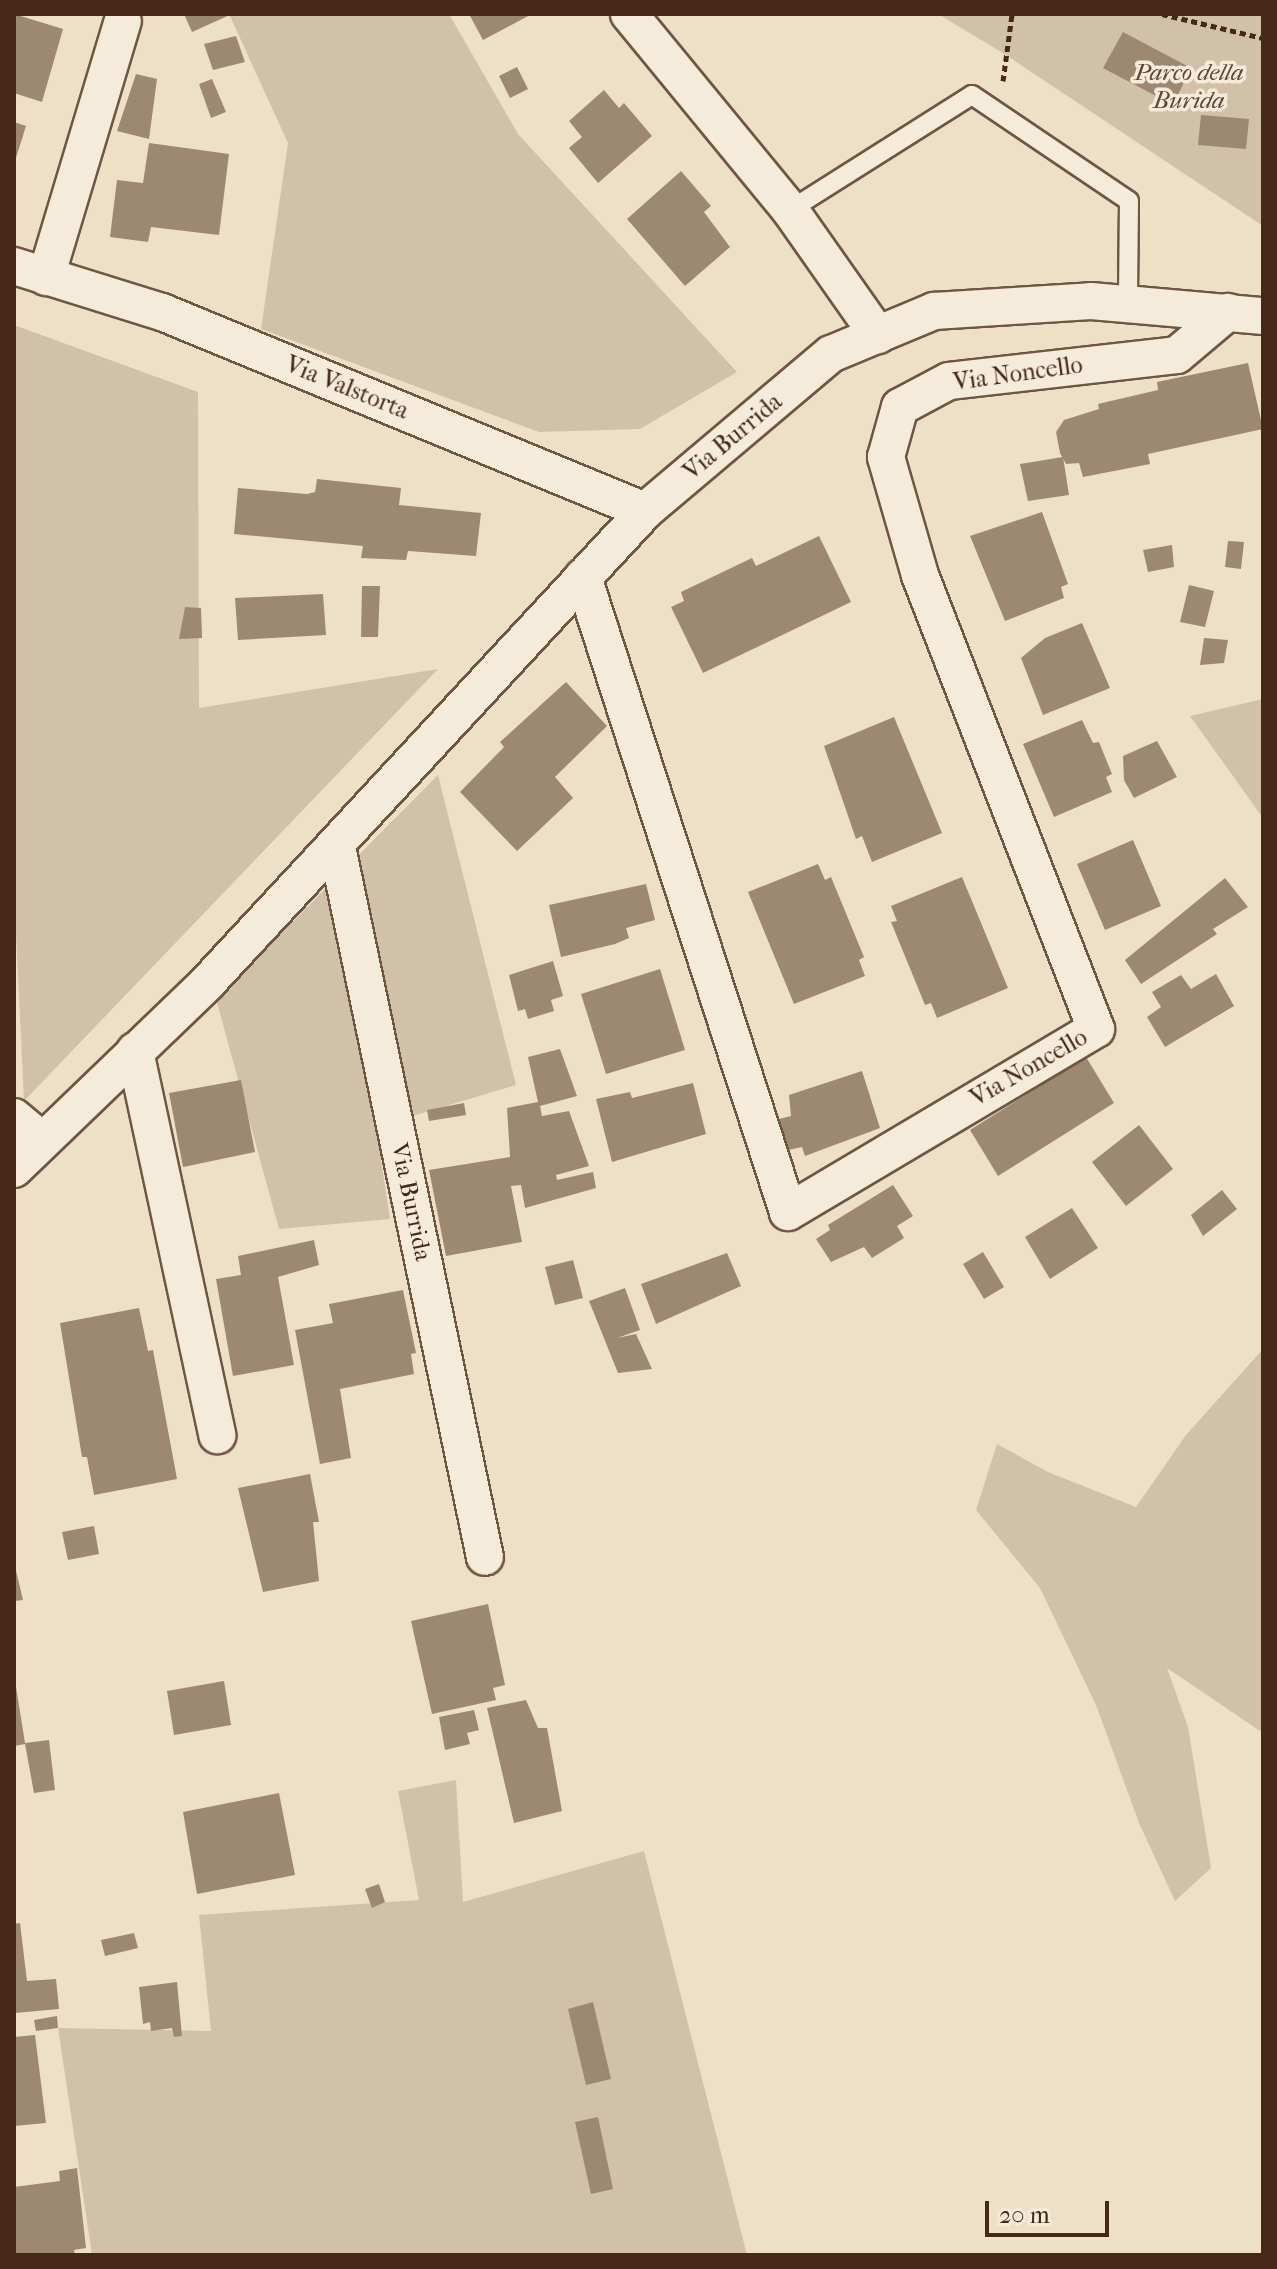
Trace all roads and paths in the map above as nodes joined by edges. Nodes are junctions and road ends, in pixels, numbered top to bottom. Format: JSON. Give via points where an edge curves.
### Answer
{"nodes":[{"id":1,"x":629,"y":14,"type":"edge"},
{"id":2,"x":1012,"y":14,"type":"edge"},
{"id":3,"x":1162,"y":14,"type":"edge"},
{"id":4,"x":123,"y":21,"type":"dead end"},
{"id":5,"x":1263,"y":38,"type":"edge"},
{"id":6,"x":999,"y":114,"type":"junction"},
{"id":7,"x":790,"y":210,"type":"junction"},
{"id":8,"x":30,"y":272,"type":"edge"},
{"id":9,"x":1128,"y":304,"type":"junction"},
{"id":10,"x":1246,"y":314,"type":"edge"},
{"id":11,"x":878,"y":335,"type":"junction"},
{"id":12,"x":645,"y":511,"type":"junction"},
{"id":13,"x":583,"y":577,"type":"junction"},
{"id":14,"x":337,"y":847,"type":"junction"},
{"id":15,"x":135,"y":1051,"type":"junction"},
{"id":16,"x":14,"y":1117,"type":"edge"},
{"id":17,"x":41,"y":1140,"type":"junction"},
{"id":18,"x":14,"y":1169,"type":"edge"},
{"id":19,"x":217,"y":1435,"type":"dead end"},
{"id":20,"x":485,"y":1557,"type":"dead end"}],
"edges":[{"from":1,"to":7,"type":"street"},
{"from":2,"to":6,"type":"path"},
{"from":3,"to":5,"type":"path"},
{"from":4,"to":8,"type":"street","name":"Via Valstorta"},
{"from":6,"to":7,"type":"lane","via":[[972,95]]},
{"from":6,"to":9,"type":"lane","via":[[1129,201]]},
{"from":7,"to":11,"type":"street"},
{"from":8,"to":12,"type":"street","name":"Via Valstorta","via":[[162,312]]},
{"from":9,"to":10,"type":"street","name":"Via Burrida"},
{"from":9,"to":11,"type":"street","name":"Via Burrida","via":[[1091,301],[934,311]]},
{"from":10,"to":13,"type":"street","name":"Via Noncello","via":[[1177,355],[949,381],[900,407],[886,457],[920,575],[1096,1029],[788,1212]]},
{"from":11,"to":12,"type":"street","name":"Via Burrida","via":[[831,354]]},
{"from":12,"to":13,"type":"street","name":"Via Burrida"},
{"from":13,"to":14,"type":"street","name":"Via Burrida"},
{"from":14,"to":15,"type":"street","name":"Via Burrida"},
{"from":14,"to":20,"type":"street","name":"Via Burrida"},
{"from":15,"to":17,"type":"street","name":"Via Burrida"},
{"from":15,"to":19,"type":"street"},
{"from":16,"to":17,"type":"street"},
{"from":17,"to":18,"type":"street","name":"Via Burrida"}]}
